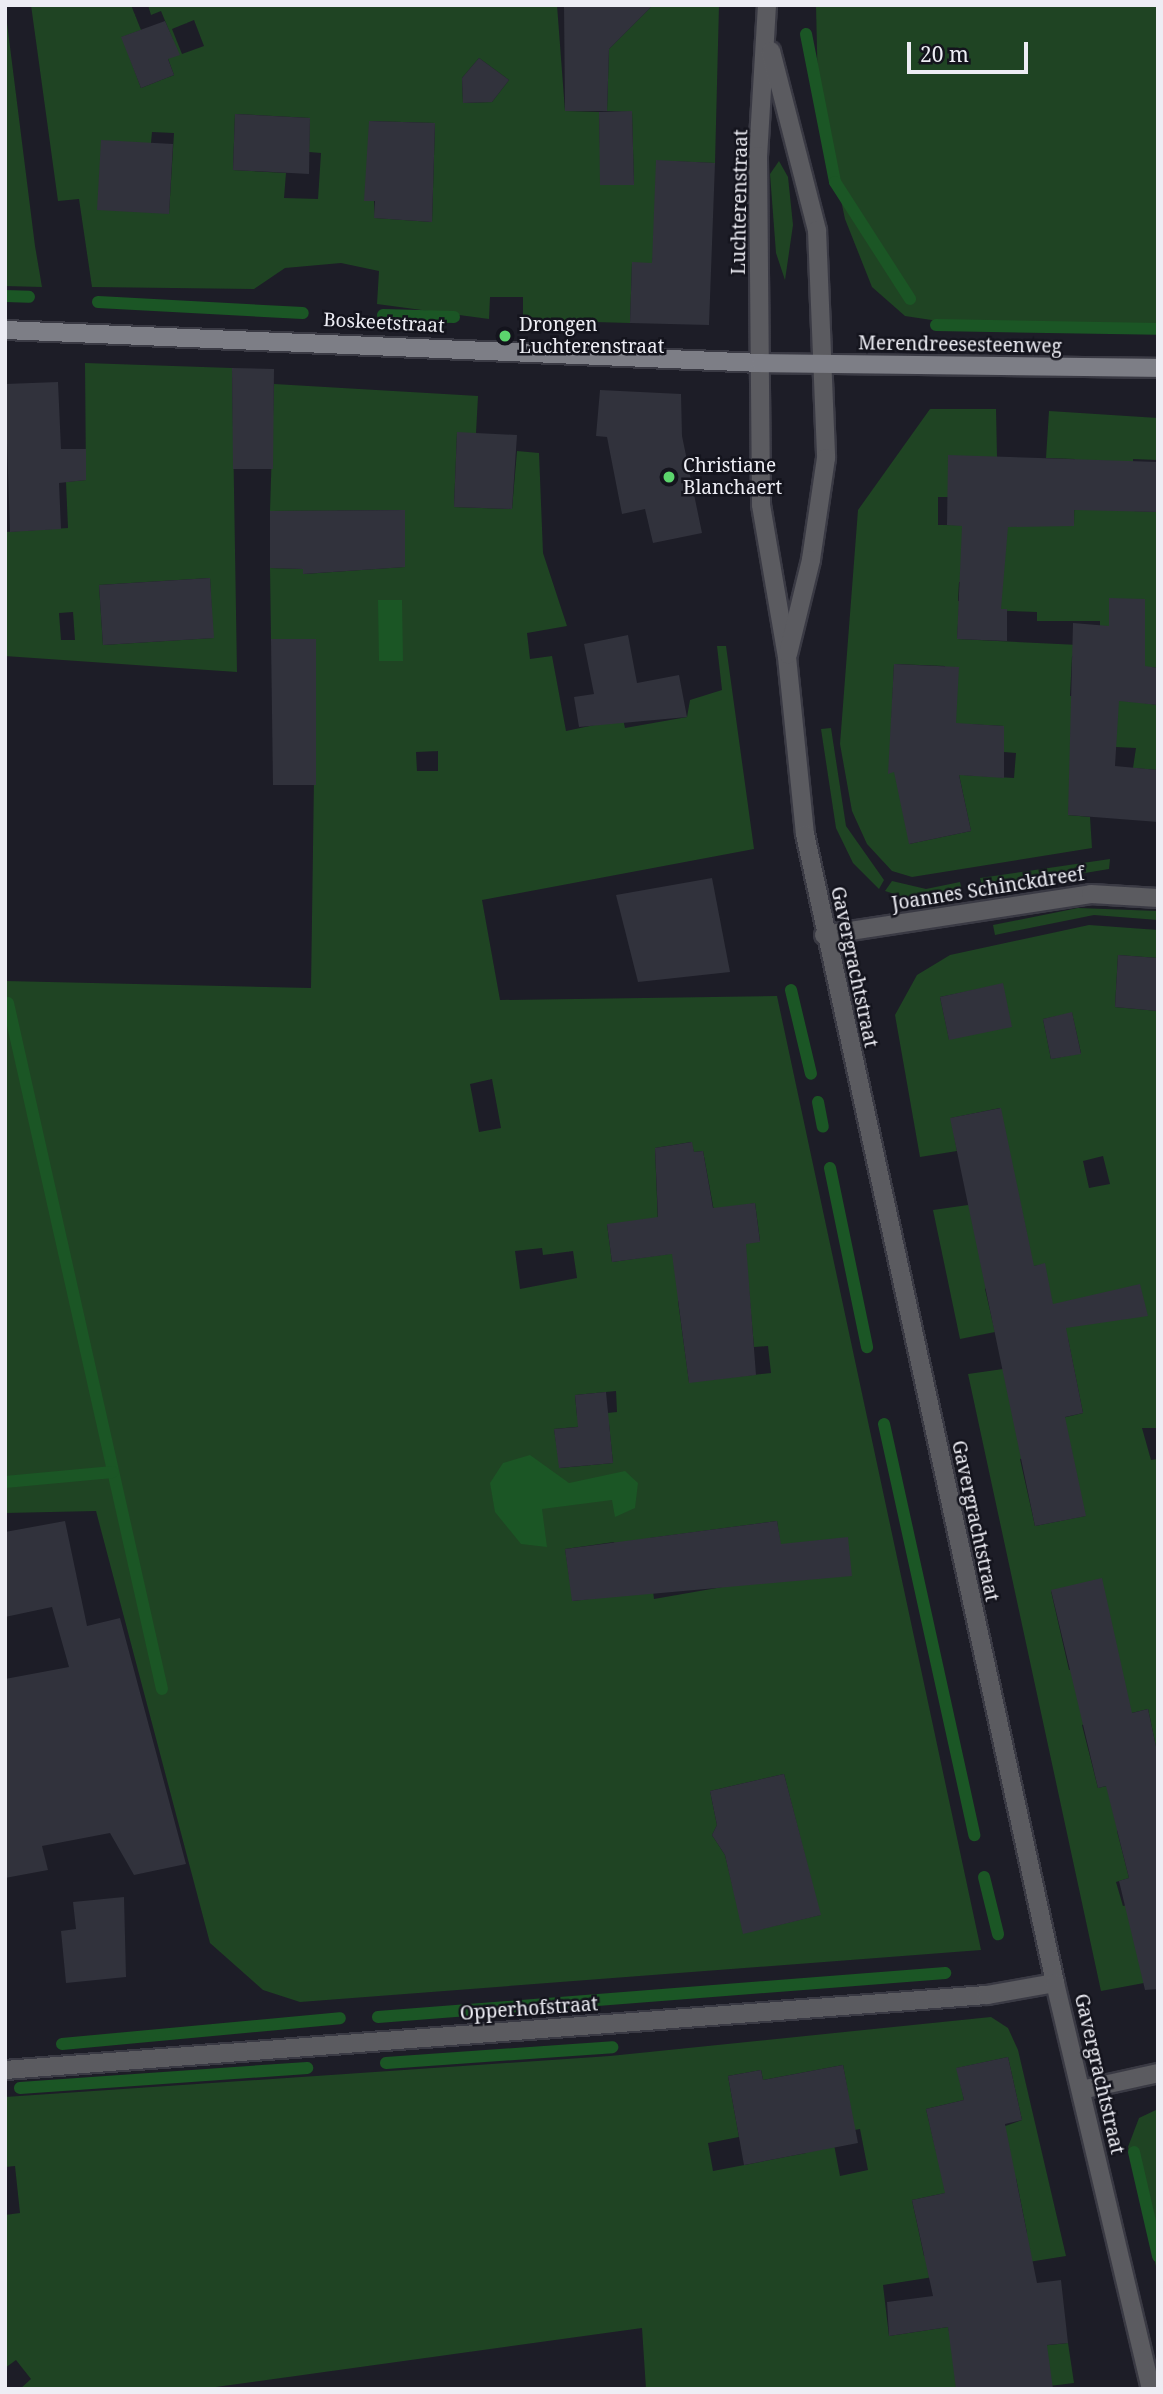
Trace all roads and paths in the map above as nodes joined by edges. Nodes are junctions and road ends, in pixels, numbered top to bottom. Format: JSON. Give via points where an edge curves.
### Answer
{"nodes":[{"id":1,"x":767,"y":5,"type":"edge"},
{"id":2,"x":768,"y":42,"type":"junction"},
{"id":3,"x":5,"y":330,"type":"edge"},
{"id":4,"x":761,"y":363,"type":"junction"},
{"id":5,"x":823,"y":364,"type":"junction"},
{"id":6,"x":1158,"y":368,"type":"edge"},
{"id":7,"x":787,"y":657,"type":"junction"},
{"id":8,"x":1158,"y":898,"type":"edge"},
{"id":9,"x":824,"y":935,"type":"junction"},
{"id":10,"x":1055,"y":1983,"type":"junction"},
{"id":11,"x":5,"y":2070,"type":"edge"},
{"id":12,"x":1158,"y":2073,"type":"edge"},
{"id":13,"x":1081,"y":2090,"type":"junction"},
{"id":14,"x":1151,"y":2389,"type":"edge"}],
"edges":[{"from":1,"to":2,"type":"street","name":"Luchterenstraat"},
{"from":2,"to":4,"type":"street","name":"Luchterenstraat","via":[[758,156]]},
{"from":2,"to":5,"type":"street","name":"Luchterenstraat","via":[[799,138],[817,230]]},
{"from":3,"to":4,"type":"main road","name":"Boskeetstraat"},
{"from":4,"to":5,"type":"main road","name":"Merendreesesteenweg"},
{"from":4,"to":7,"type":"street","name":"Gavergrachtstraat","via":[[761,505]]},
{"from":5,"to":6,"type":"main road","name":"Merendreesesteenweg"},
{"from":5,"to":7,"type":"street","name":"Gavergrachtstraat","via":[[826,458],[811,560]]},
{"from":7,"to":9,"type":"street","name":"Gavergrachtstraat","via":[[805,834]]},
{"from":8,"to":9,"type":"street","name":"Joannes Schinckdreef","via":[[1091,894]]},
{"from":9,"to":10,"type":"street","name":"Gavergrachtstraat"},
{"from":10,"to":11,"type":"street","name":"Opperhofstraat","via":[[987,1995]]},
{"from":10,"to":13,"type":"street","name":"Gavergrachtstraat"},
{"from":12,"to":13,"type":"street"},
{"from":13,"to":14,"type":"street","name":"Gavergrachtstraat"}]}
